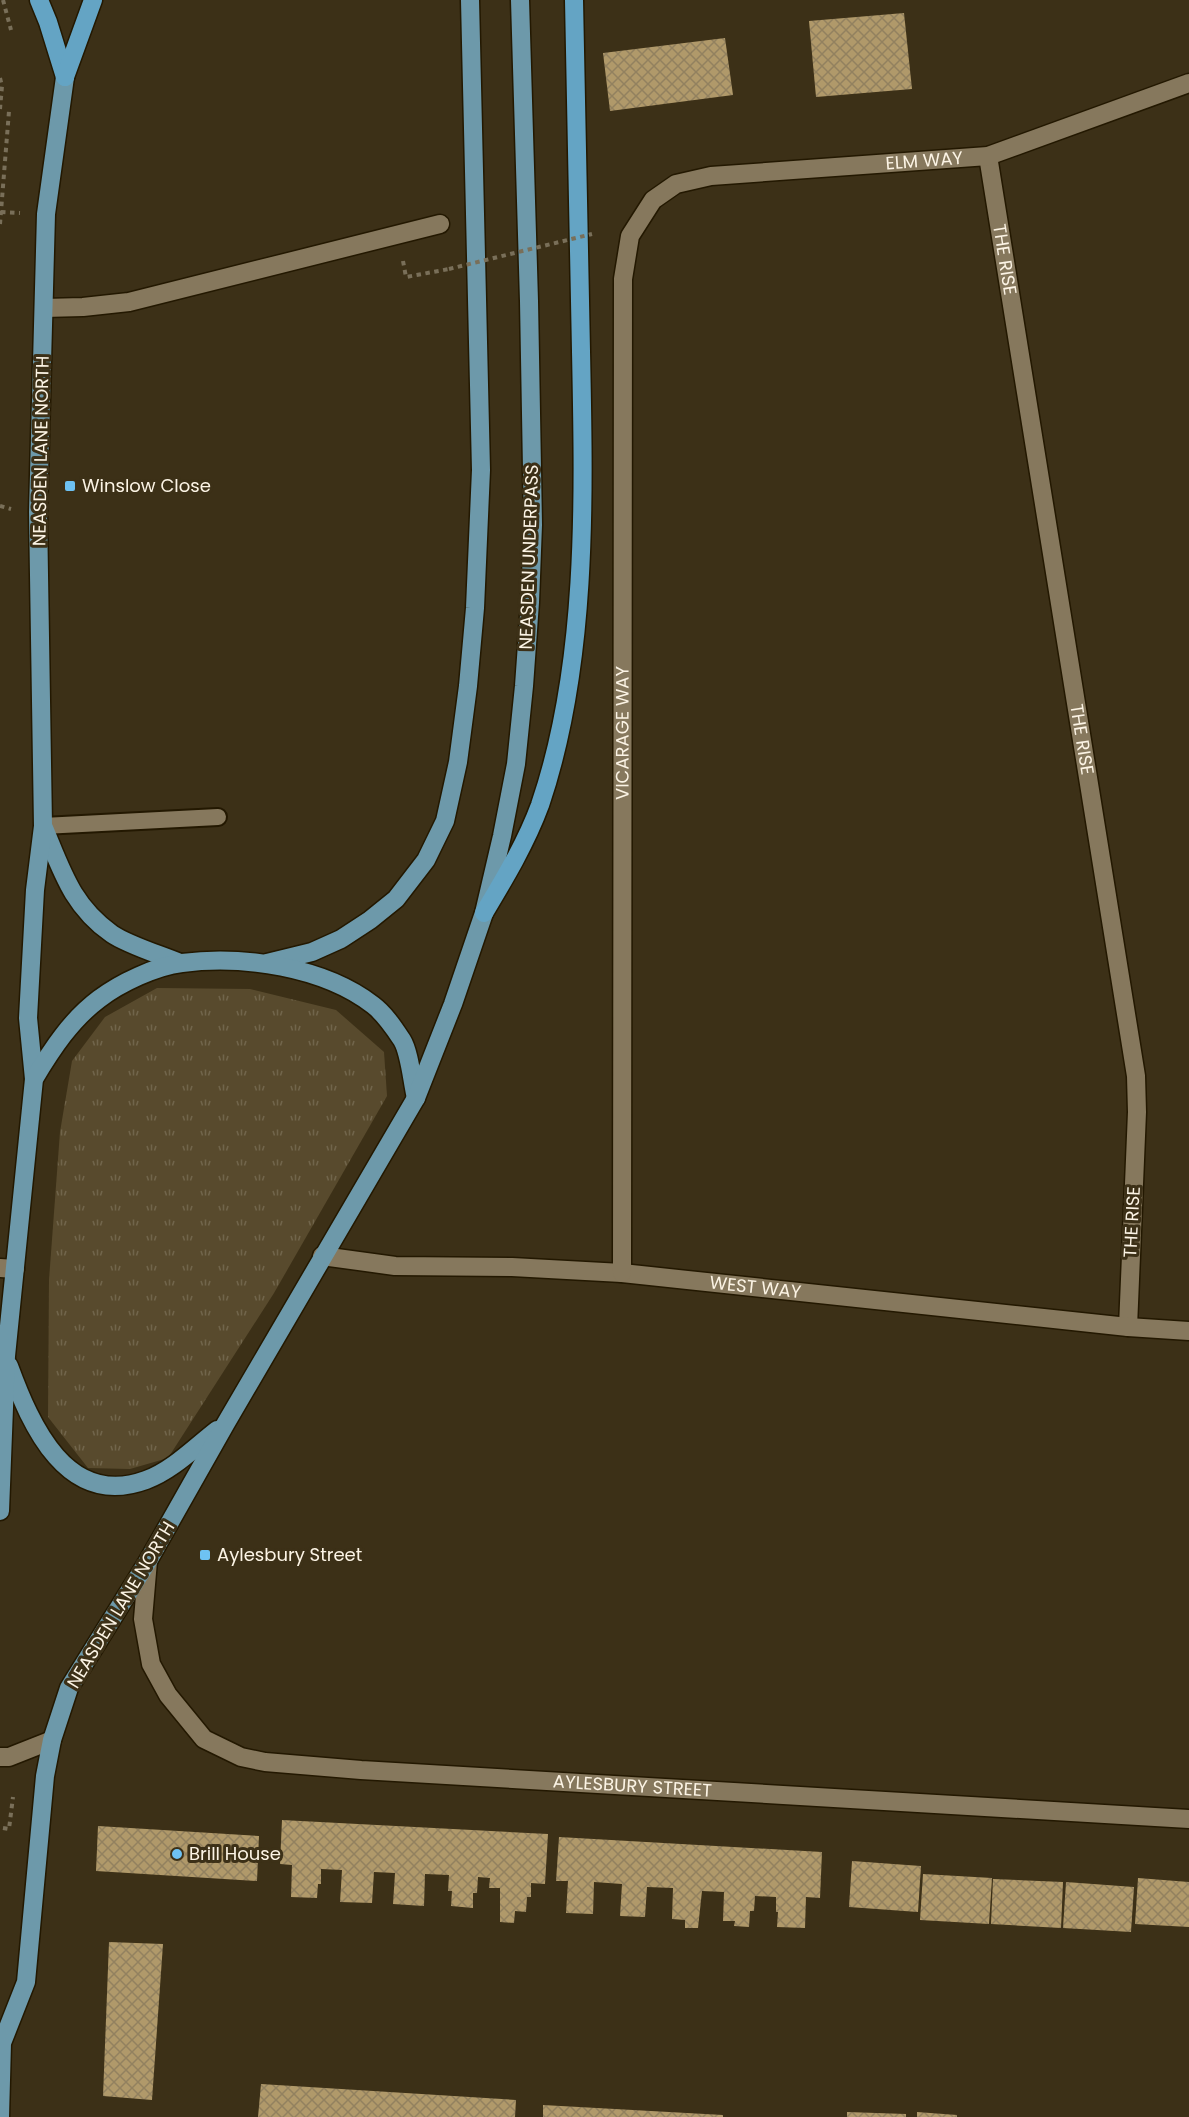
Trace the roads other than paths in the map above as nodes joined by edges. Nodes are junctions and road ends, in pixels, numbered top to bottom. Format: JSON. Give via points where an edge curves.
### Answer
{"nodes":[{"id":1,"x":39,"y":0,"type":"edge"},
{"id":2,"x":93,"y":0,"type":"edge"},
{"id":3,"x":470,"y":0,"type":"edge"},
{"id":4,"x":520,"y":0,"type":"edge"},
{"id":5,"x":574,"y":0,"type":"edge"},
{"id":6,"x":65,"y":77,"type":"junction"},
{"id":7,"x":1189,"y":83,"type":"edge"},
{"id":8,"x":988,"y":156,"type":"junction"},
{"id":9,"x":653,"y":200,"type":"joint"},
{"id":10,"x":440,"y":224,"type":"dead end"},
{"id":11,"x":44,"y":308,"type":"junction"},
{"id":12,"x":218,"y":817,"type":"dead end"},
{"id":13,"x":43,"y":826,"type":"junction"},
{"id":14,"x":484,"y":913,"type":"junction"},
{"id":15,"x":180,"y":963,"type":"junction"},
{"id":16,"x":267,"y":963,"type":"junction"},
{"id":17,"x":34,"y":1080,"type":"junction"},
{"id":18,"x":416,"y":1098,"type":"junction"},
{"id":19,"x":322,"y":1256,"type":"junction"},
{"id":20,"x":8,"y":1269,"type":"edge"},
{"id":21,"x":622,"y":1274,"type":"junction"},
{"id":22,"x":1128,"y":1327,"type":"junction"},
{"id":23,"x":1189,"y":1331,"type":"edge"},
{"id":24,"x":6,"y":1356,"type":"junction"},
{"id":25,"x":226,"y":1423,"type":"junction"},
{"id":26,"x":0,"y":1507,"type":"edge"},
{"id":27,"x":0,"y":1511,"type":"edge"},
{"id":28,"x":148,"y":1560,"type":"junction"},
{"id":29,"x":52,"y":1740,"type":"junction"},
{"id":30,"x":0,"y":1758,"type":"edge"},
{"id":31,"x":1189,"y":1819,"type":"edge"},
{"id":32,"x":1,"y":2041,"type":"edge"},
{"id":33,"x":0,"y":2117,"type":"edge"}],
"edges":[{"from":1,"to":6,"type":"highway"},
{"from":2,"to":6,"type":"highway"},
{"from":3,"to":16,"type":"main road","via":[[481,470],[475,608],[459,762],[445,821],[426,860],[396,899],[341,939],[312,952]]},
{"from":4,"to":14,"type":"main road","name":"NEASDEN UNDERPASS","via":[[533,525],[531,591],[516,764]]},
{"from":5,"to":14,"type":"highway","via":[[582,438],[580,557],[572,663],[557,746],[539,806],[515,861]]},
{"from":6,"to":11,"type":"main road","name":"NEASDEN LANE NORTH","via":[[46,214]]},
{"from":7,"to":8,"type":"street","name":"ELM WAY"},
{"from":8,"to":9,"type":"street","name":"ELM WAY","via":[[711,176],[676,184]]},
{"from":8,"to":22,"type":"street","name":"THE RISE","via":[[1136,1076]]},
{"from":9,"to":21,"type":"street","name":"VICARAGE WAY","via":[[630,236],[622,279]]},
{"from":10,"to":11,"type":"street","via":[[129,302]]},
{"from":11,"to":13,"type":"main road","name":"NEASDEN LANE NORTH","via":[[38,512]]},
{"from":12,"to":13,"type":"lane"},
{"from":13,"to":15,"type":"main road","name":"NEASDEN LANE NORTH","via":[[68,885],[88,914],[114,935]]},
{"from":13,"to":17,"type":"main road","name":"NEASDEN LANE NORTH","via":[[34,891],[28,1018]]},
{"from":14,"to":18,"type":"main road","name":"NEASDEN UNDERPASS"},
{"from":15,"to":16,"type":"main road"},
{"from":15,"to":17,"type":"main road","via":[[141,976],[82,1012]]},
{"from":16,"to":18,"type":"main road","via":[[329,981],[375,1007],[404,1043]]},
{"from":17,"to":20,"type":"main road"},
{"from":18,"to":19,"type":"main road","name":"NEASDEN UNDERPASS"},
{"from":19,"to":21,"type":"street","name":"WEST WAY","via":[[395,1266],[512,1267]]},
{"from":19,"to":25,"type":"main road","name":"NEASDEN LANE NORTH"},
{"from":20,"to":24,"type":"main road"},
{"from":21,"to":22,"type":"street","name":"WEST WAY"},
{"from":22,"to":23,"type":"street","name":"WEST WAY"},
{"from":24,"to":25,"type":"main road","via":[[20,1395],[50,1451],[87,1481],[128,1486],[148,1479],[174,1465]]},
{"from":24,"to":26,"type":"main road"},
{"from":25,"to":28,"type":"main road","name":"NEASDEN LANE NORTH"},
{"from":26,"to":27,"type":"main road"},
{"from":28,"to":29,"type":"main road","name":"NEASDEN LANE NORTH","via":[[69,1688]]},
{"from":28,"to":31,"type":"street","name":"AYLESBURY STREET","via":[[143,1619],[151,1664],[168,1695],[204,1739],[241,1757],[385,1771]]},
{"from":29,"to":30,"type":"street"},
{"from":29,"to":32,"type":"main road","name":"NEASDEN LANE NORTH","via":[[42,1799],[26,1982]]},
{"from":32,"to":33,"type":"main road","name":"NEASDEN LANE NORTH"}]}
